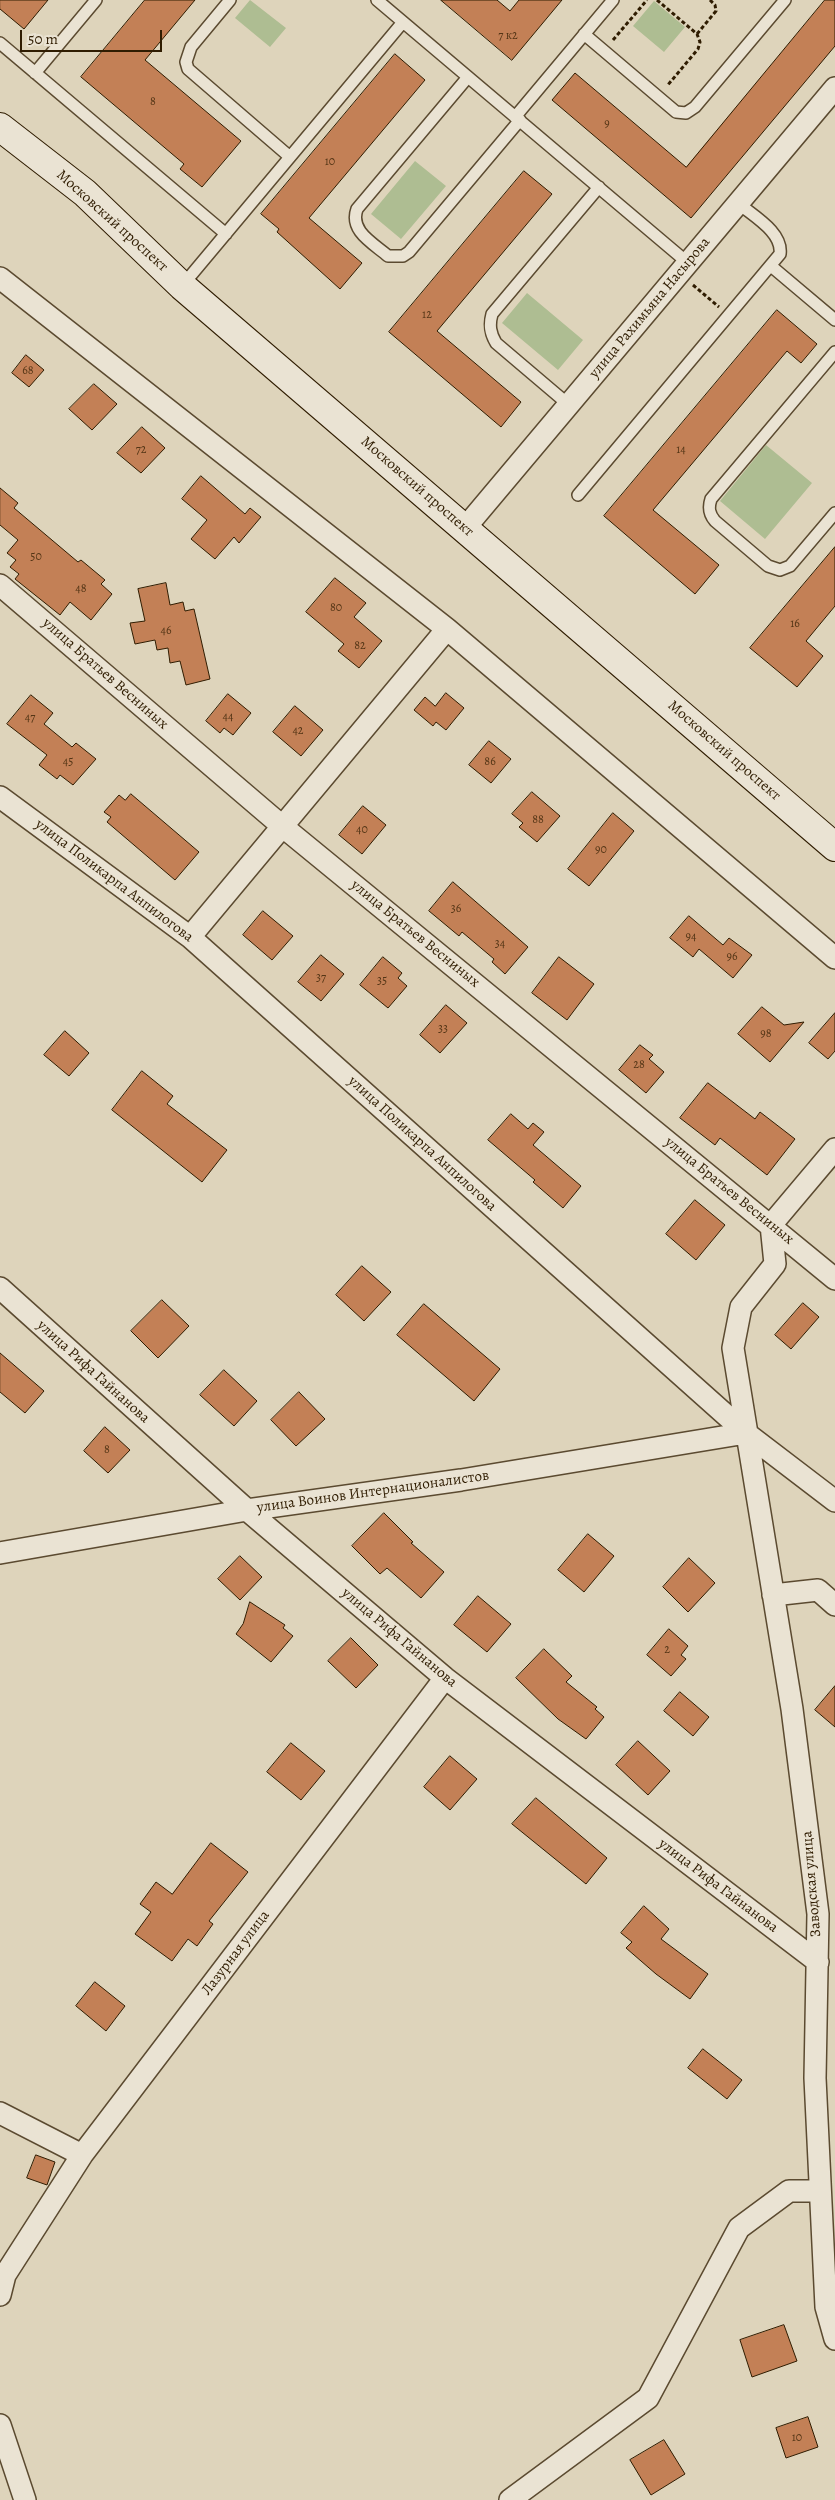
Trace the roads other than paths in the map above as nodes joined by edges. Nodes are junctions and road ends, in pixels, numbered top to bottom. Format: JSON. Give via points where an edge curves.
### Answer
{"nodes":[{"id":1,"x":96,"y":0,"type":"edge"},
{"id":2,"x":230,"y":0,"type":"edge"},
{"id":3,"x":377,"y":0,"type":"edge"},
{"id":4,"x":613,"y":0,"type":"edge"},
{"id":5,"x":784,"y":0,"type":"edge"},
{"id":6,"x":403,"y":22,"type":"junction"},
{"id":7,"x":584,"y":34,"type":"junction"},
{"id":8,"x":0,"y":43,"type":"edge"},
{"id":9,"x":35,"y":73,"type":"junction"},
{"id":10,"x":468,"y":76,"type":"junction"},
{"id":11,"x":835,"y":88,"type":"edge"},
{"id":12,"x":518,"y":118,"type":"junction"},
{"id":13,"x":0,"y":127,"type":"edge"},
{"id":14,"x":290,"y":157,"type":"junction"},
{"id":15,"x":599,"y":187,"type":"junction"},
{"id":16,"x":738,"y":203,"type":"junction"},
{"id":17,"x":226,"y":234,"type":"junction"},
{"id":18,"x":771,"y":266,"type":"junction"},
{"id":19,"x":684,"y":268,"type":"junction"},
{"id":20,"x":0,"y":278,"type":"edge"},
{"id":21,"x":182,"y":286,"type":"junction"},
{"id":22,"x":835,"y":320,"type":"edge"},
{"id":23,"x":835,"y":352,"type":"edge"},
{"id":24,"x":569,"y":405,"type":"junction"},
{"id":25,"x":578,"y":495,"type":"dead end"},
{"id":26,"x":835,"y":513,"type":"edge"},
{"id":27,"x":465,"y":528,"type":"junction"},
{"id":28,"x":0,"y":585,"type":"edge"},
{"id":29,"x":447,"y":629,"type":"junction"},
{"id":30,"x":0,"y":797,"type":"edge"},
{"id":31,"x":282,"y":826,"type":"junction"},
{"id":32,"x":835,"y":847,"type":"edge"},
{"id":33,"x":190,"y":937,"type":"junction"},
{"id":34,"x":835,"y":958,"type":"edge"},
{"id":35,"x":835,"y":1149,"type":"edge"},
{"id":36,"x":771,"y":1225,"type":"junction"},
{"id":37,"x":835,"y":1279,"type":"edge"},
{"id":38,"x":0,"y":1288,"type":"edge"},
{"id":39,"x":746,"y":1433,"type":"junction"},
{"id":40,"x":835,"y":1500,"type":"edge"},
{"id":41,"x":248,"y":1510,"type":"junction"},
{"id":42,"x":0,"y":1552,"type":"edge"},
{"id":43,"x":773,"y":1595,"type":"junction"},
{"id":44,"x":835,"y":1605,"type":"edge"},
{"id":45,"x":446,"y":1678,"type":"junction"},
{"id":46,"x":818,"y":1962,"type":"junction"},
{"id":47,"x":0,"y":2113,"type":"edge"},
{"id":48,"x":82,"y":2155,"type":"junction"},
{"id":49,"x":820,"y":2191,"type":"junction"},
{"id":50,"x":0,"y":2295,"type":"edge"},
{"id":51,"x":835,"y":2339,"type":"edge"},
{"id":52,"x":0,"y":2425,"type":"edge"},
{"id":53,"x":25,"y":2500,"type":"edge"},
{"id":54,"x":510,"y":2500,"type":"edge"}],
"edges":[{"from":1,"to":9,"type":"lane"},
{"from":2,"to":14,"type":"lane","via":[[191,47],[186,62],[188,69]]},
{"from":3,"to":6,"type":"lane"},
{"from":4,"to":7,"type":"lane"},
{"from":5,"to":7,"type":"lane","via":[[686,113],[676,112]]},
{"from":6,"to":10,"type":"lane"},
{"from":6,"to":14,"type":"lane"},
{"from":7,"to":12,"type":"lane"},
{"from":8,"to":9,"type":"lane"},
{"from":9,"to":17,"type":"lane"},
{"from":10,"to":12,"type":"lane"},
{"from":10,"to":12,"type":"lane","via":[[357,209],[355,223],[358,231],[388,256],[409,252]]},
{"from":11,"to":16,"type":"street","name":"улица Рахимьяна Насырова"},
{"from":12,"to":15,"type":"lane"},
{"from":13,"to":21,"type":"main road","name":"Московский проспект","via":[[86,193]]},
{"from":14,"to":17,"type":"lane"},
{"from":15,"to":19,"type":"lane"},
{"from":15,"to":24,"type":"lane","via":[[492,314],[490,321],[496,343]]},
{"from":16,"to":18,"type":"lane","via":[[779,241],[780,254]]},
{"from":16,"to":19,"type":"street","name":"улица Рахимьяна Насырова"},
{"from":17,"to":21,"type":"lane"},
{"from":18,"to":22,"type":"lane"},
{"from":18,"to":25,"type":"lane"},
{"from":19,"to":24,"type":"street","name":"улица Рахимьяна Насырова"},
{"from":20,"to":29,"type":"street"},
{"from":21,"to":27,"type":"main road","name":"Московский проспект"},
{"from":23,"to":26,"type":"lane","via":[[709,504],[714,521],[768,566],[780,570],[790,566]]},
{"from":24,"to":27,"type":"street","name":"улица Рахимьяна Насырова"},
{"from":27,"to":32,"type":"main road","name":"Московский проспект"},
{"from":28,"to":31,"type":"street","name":"улица Братьев Весниных"},
{"from":29,"to":31,"type":"street"},
{"from":29,"to":34,"type":"street"},
{"from":30,"to":33,"type":"street","name":"улица Поликарпа Анпилогова"},
{"from":31,"to":33,"type":"street"},
{"from":31,"to":36,"type":"street","name":"улица Братьев Весниных"},
{"from":33,"to":39,"type":"street","name":"улица Поликарпа Анпилогова"},
{"from":35,"to":36,"type":"street"},
{"from":36,"to":37,"type":"street","name":"улица Братьев Весниных"},
{"from":36,"to":39,"type":"street","name":"Заводская улица","via":[[775,1264],[741,1307],[732,1348]]},
{"from":38,"to":41,"type":"street","name":"улица Рифа Гайнанова"},
{"from":39,"to":40,"type":"street","name":"улица Поликарпа Анпилогова"},
{"from":39,"to":41,"type":"street","name":"улица Воинов Интернационалистов","via":[[462,1480]]},
{"from":39,"to":43,"type":"street","name":"Заводская улица"},
{"from":41,"to":42,"type":"street","name":"улица Воинов Интернационалистов"},
{"from":41,"to":45,"type":"street","name":"улица Рифа Гайнанова"},
{"from":43,"to":44,"type":"street","via":[[818,1590]]},
{"from":43,"to":46,"type":"street","name":"Заводская улица","via":[[792,1709],[818,1914]]},
{"from":45,"to":46,"type":"street","name":"улица Рифа Гайнанова"},
{"from":45,"to":48,"type":"street","name":"Лазурная улица"},
{"from":46,"to":49,"type":"street","name":"Заводская улица","via":[[815,2078]]},
{"from":47,"to":48,"type":"street"},
{"from":48,"to":50,"type":"street","name":"Лазурная улица","via":[[5,2275]]},
{"from":49,"to":51,"type":"street","name":"Заводская улица","via":[[826,2306]]},
{"from":49,"to":54,"type":"street","via":[[789,2191],[739,2228],[648,2398]]},
{"from":52,"to":53,"type":"street"}]}
